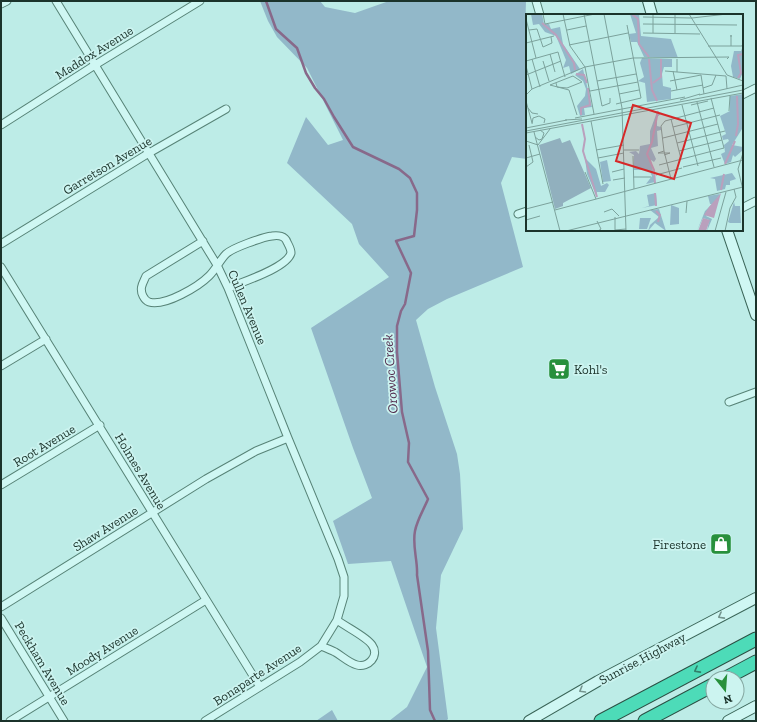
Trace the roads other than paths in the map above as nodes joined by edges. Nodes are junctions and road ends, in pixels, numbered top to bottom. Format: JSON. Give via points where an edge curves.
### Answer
{"nodes":[{"id":1,"x":7,"y":1,"type":"edge"},
{"id":2,"x":56,"y":1,"type":"edge"},
{"id":3,"x":200,"y":1,"type":"edge"},
{"id":4,"x":536,"y":1,"type":"edge"},
{"id":5,"x":648,"y":1,"type":"edge"},
{"id":6,"x":1,"y":4,"type":"edge"},
{"id":7,"x":540,"y":14,"type":"edge"},
{"id":8,"x":652,"y":14,"type":"edge"},
{"id":9,"x":95,"y":65,"type":"junction"},
{"id":10,"x":756,"y":88,"type":"edge"},
{"id":11,"x":743,"y":94,"type":"edge"},
{"id":12,"x":226,"y":109,"type":"dead end"},
{"id":13,"x":1,"y":125,"type":"edge"},
{"id":14,"x":149,"y":153,"type":"junction"},
{"id":15,"x":756,"y":201,"type":"edge"},
{"id":16,"x":743,"y":208,"type":"edge"},
{"id":17,"x":526,"y":211,"type":"edge"},
{"id":18,"x":518,"y":214,"type":"dead end"},
{"id":19,"x":726,"y":231,"type":"edge"},
{"id":20,"x":203,"y":241,"type":"junction"},
{"id":21,"x":1,"y":244,"type":"edge"},
{"id":22,"x":217,"y":265,"type":"junction"},
{"id":23,"x":1,"y":267,"type":"edge"},
{"id":24,"x":228,"y":288,"type":"junction"},
{"id":25,"x":756,"y":315,"type":"edge"},
{"id":26,"x":46,"y":339,"type":"junction"},
{"id":27,"x":1,"y":366,"type":"edge"},
{"id":28,"x":756,"y":392,"type":"edge"},
{"id":29,"x":728,"y":402,"type":"dead end"},
{"id":30,"x":100,"y":425,"type":"junction"},
{"id":31,"x":288,"y":438,"type":"junction"},
{"id":32,"x":1,"y":485,"type":"edge"},
{"id":33,"x":152,"y":513,"type":"junction"},
{"id":34,"x":756,"y":598,"type":"edge"},
{"id":35,"x":206,"y":600,"type":"junction"},
{"id":36,"x":1,"y":608,"type":"edge"},
{"id":37,"x":1,"y":618,"type":"edge"},
{"id":38,"x":337,"y":620,"type":"junction"},
{"id":39,"x":756,"y":639,"type":"edge"},
{"id":40,"x":321,"y":646,"type":"junction"},
{"id":41,"x":756,"y":662,"type":"edge"},
{"id":42,"x":741,"y":670,"type":"edge"},
{"id":43,"x":260,"y":687,"type":"junction"},
{"id":44,"x":705,"y":689,"type":"edge"},
{"id":45,"x":49,"y":697,"type":"junction"},
{"id":46,"x":756,"y":706,"type":"edge"},
{"id":47,"x":10,"y":721,"type":"edge"},
{"id":48,"x":64,"y":721,"type":"edge"},
{"id":49,"x":205,"y":721,"type":"edge"},
{"id":50,"x":529,"y":721,"type":"edge"},
{"id":51,"x":601,"y":721,"type":"edge"},
{"id":52,"x":645,"y":721,"type":"edge"},
{"id":53,"x":728,"y":721,"type":"edge"}],
"edges":[{"from":1,"to":6,"type":"street"},
{"from":2,"to":9,"type":"street","name":"Cullen Avenue"},
{"from":3,"to":9,"type":"street","name":"Maddox Avenue"},
{"from":4,"to":7,"type":"street"},
{"from":5,"to":8,"type":"main road"},
{"from":9,"to":13,"type":"street","name":"Maddox Avenue"},
{"from":9,"to":14,"type":"street","name":"Cullen Avenue"},
{"from":10,"to":11,"type":"street"},
{"from":12,"to":14,"type":"street","name":"Garretson Avenue"},
{"from":14,"to":20,"type":"street","name":"Cullen Avenue"},
{"from":14,"to":21,"type":"street","name":"Garretson Avenue"},
{"from":15,"to":16,"type":"street"},
{"from":17,"to":18,"type":"street"},
{"from":19,"to":25,"type":"main road"},
{"from":20,"to":22,"type":"street","name":"Cullen Avenue"},
{"from":20,"to":22,"type":"street","via":[[146,276],[141,292],[145,299],[157,302],[182,294],[198,286]]},
{"from":22,"to":24,"type":"street","name":"Cullen Avenue"},
{"from":22,"to":24,"type":"street","via":[[227,253],[243,246],[272,236],[286,239],[291,250],[286,263]]},
{"from":23,"to":26,"type":"street","name":"Holmes Avenue"},
{"from":24,"to":31,"type":"street","name":"Cullen Avenue"},
{"from":26,"to":27,"type":"street"},
{"from":26,"to":30,"type":"street","name":"Holmes Avenue"},
{"from":28,"to":29,"type":"street"},
{"from":30,"to":32,"type":"street","name":"Root Avenue"},
{"from":30,"to":33,"type":"street","name":"Holmes Avenue"},
{"from":31,"to":33,"type":"street","name":"Shaw Avenue","via":[[256,450]]},
{"from":31,"to":38,"type":"street","name":"Cullen Avenue","via":[[344,577],[344,596]]},
{"from":33,"to":35,"type":"street","name":"Holmes Avenue"},
{"from":33,"to":36,"type":"street","name":"Shaw Avenue"},
{"from":34,"to":50,"type":"main road","name":"Sunrise Highway","one_way":true,"via":[[598,681]]},
{"from":35,"to":43,"type":"street","name":"Holmes Avenue"},
{"from":35,"to":45,"type":"street","name":"Moody Avenue"},
{"from":37,"to":45,"type":"street","name":"Peckham Avenue"},
{"from":38,"to":40,"type":"street","name":"Cullen Avenue"},
{"from":38,"to":40,"type":"street","via":[[367,639],[373,646],[373,660],[364,665],[355,664]]},
{"from":39,"to":51,"type":"highway","one_way":true},
{"from":40,"to":43,"type":"street","name":"Bonaparte Avenue"},
{"from":41,"to":42,"type":"highway"},
{"from":43,"to":49,"type":"street","name":"Bonaparte Avenue"},
{"from":44,"to":52,"type":"highway"},
{"from":45,"to":47,"type":"street","name":"Moody Avenue"},
{"from":45,"to":48,"type":"street","name":"Peckham Avenue"},
{"from":46,"to":53,"type":"main road"}]}
